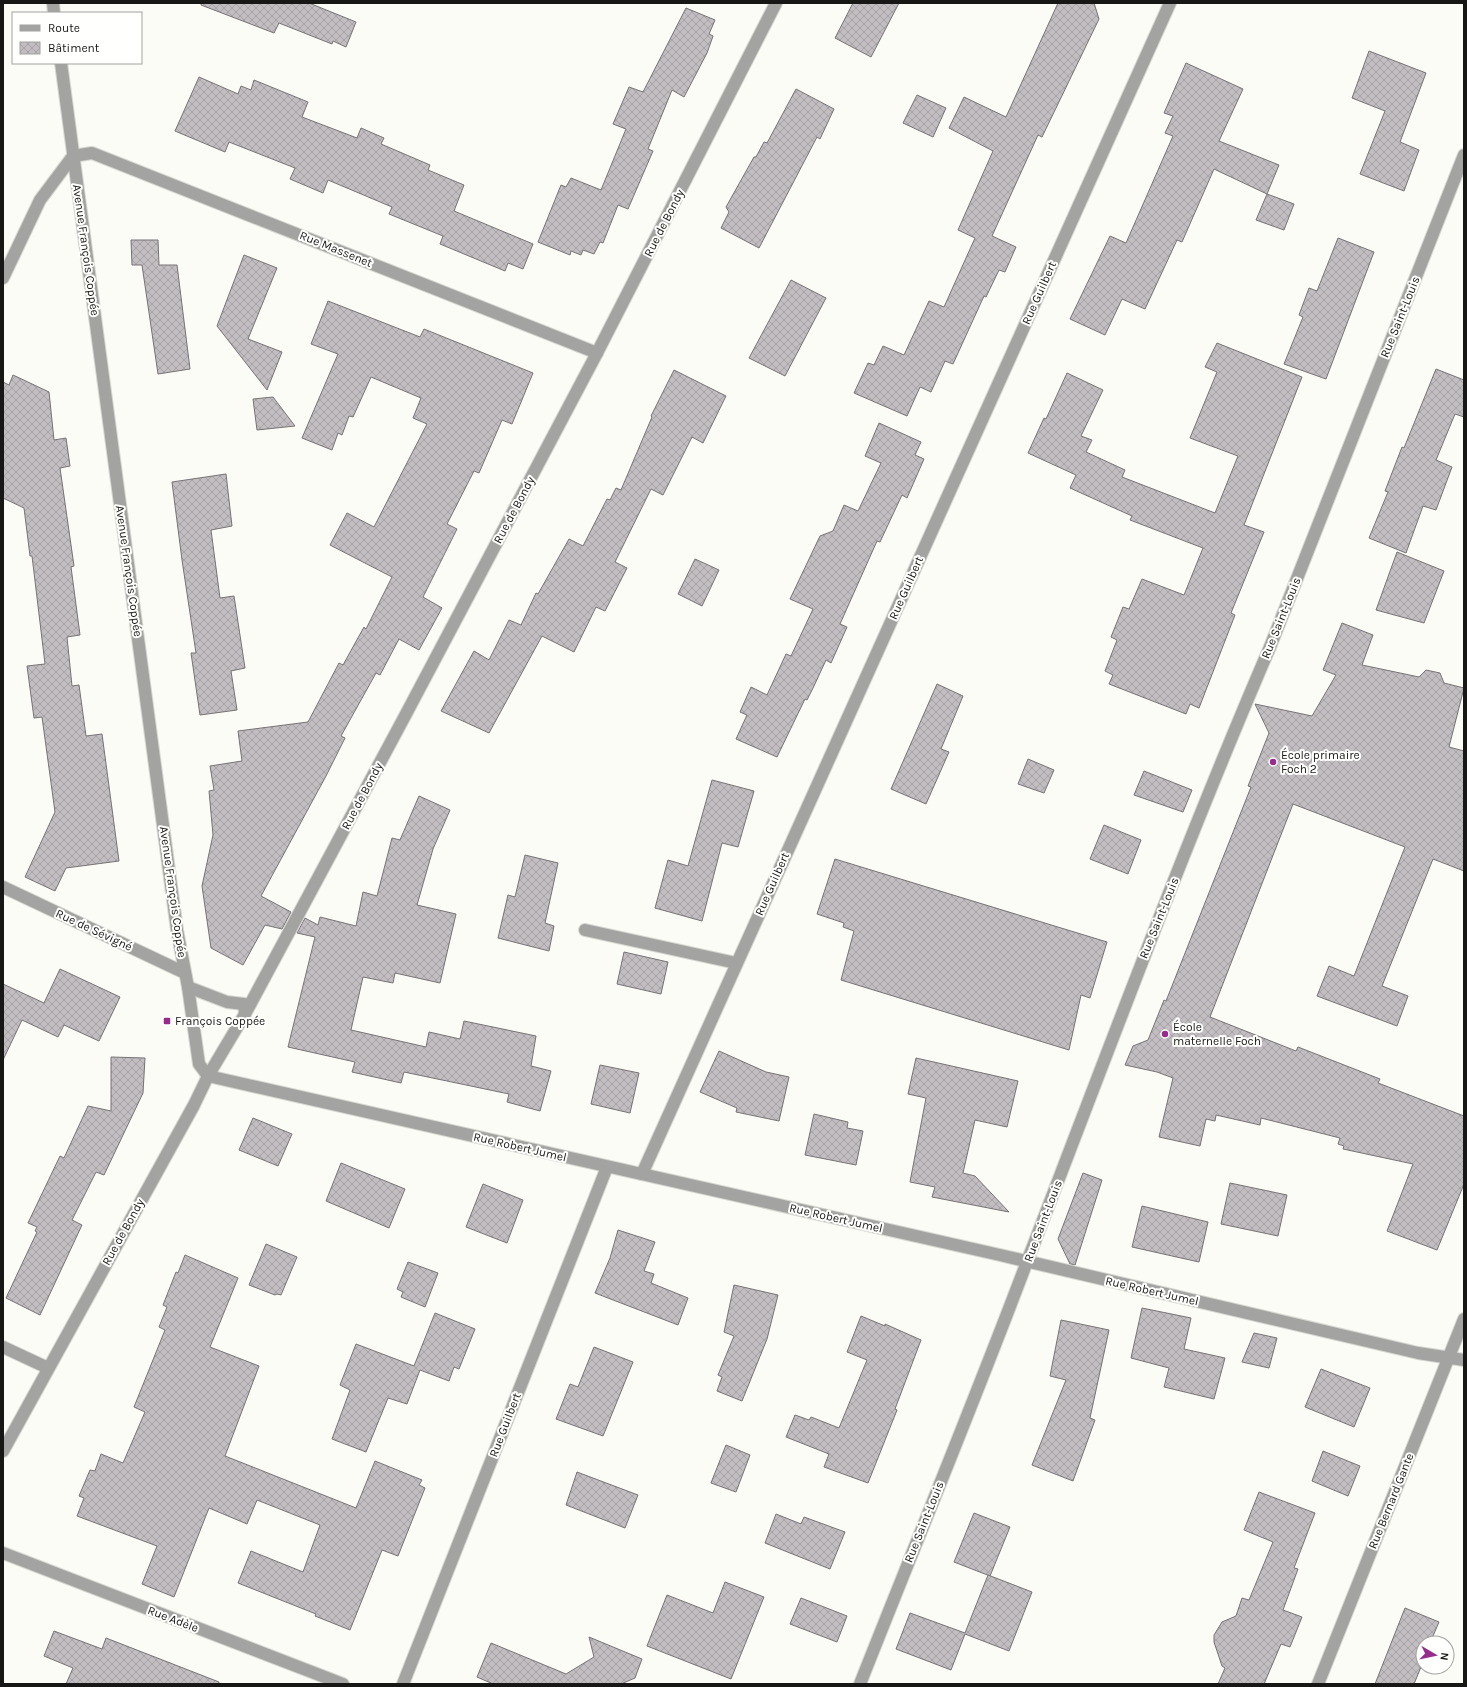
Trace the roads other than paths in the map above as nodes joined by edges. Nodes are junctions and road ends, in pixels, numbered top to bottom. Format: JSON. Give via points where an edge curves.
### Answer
{"nodes":[{"id":1,"x":776,"y":3,"type":"edge"},
{"id":2,"x":1170,"y":3,"type":"edge"},
{"id":3,"x":61,"y":64,"type":"edge"},
{"id":4,"x":1464,"y":155,"type":"edge"},
{"id":5,"x":73,"y":156,"type":"junction"},
{"id":6,"x":3,"y":278,"type":"edge"},
{"id":7,"x":597,"y":353,"type":"junction"},
{"id":8,"x":3,"y":887,"type":"edge"},
{"id":9,"x":585,"y":930,"type":"dead end"},
{"id":10,"x":736,"y":963,"type":"junction"},
{"id":11,"x":185,"y":973,"type":"junction"},
{"id":12,"x":188,"y":987,"type":"junction"},
{"id":13,"x":245,"y":1014,"type":"junction"},
{"id":14,"x":208,"y":1076,"type":"junction"},
{"id":15,"x":607,"y":1167,"type":"junction"},
{"id":16,"x":642,"y":1174,"type":"junction"},
{"id":17,"x":1027,"y":1262,"type":"junction"},
{"id":18,"x":1464,"y":1319,"type":"edge"},
{"id":19,"x":3,"y":1347,"type":"edge"},
{"id":20,"x":1448,"y":1357,"type":"junction"},
{"id":21,"x":1464,"y":1360,"type":"edge"},
{"id":22,"x":48,"y":1368,"type":"junction"},
{"id":23,"x":3,"y":1451,"type":"edge"},
{"id":24,"x":3,"y":1553,"type":"edge"},
{"id":25,"x":343,"y":1684,"type":"edge"},
{"id":26,"x":403,"y":1684,"type":"edge"},
{"id":27,"x":860,"y":1684,"type":"edge"},
{"id":28,"x":1318,"y":1684,"type":"edge"}],
"edges":[{"from":1,"to":7,"type":"street","name":"Rue de Bondy"},
{"from":2,"to":10,"type":"street","name":"Rue Guilbert"},
{"from":3,"to":5,"type":"street","name":"Avenue François Coppée"},
{"from":4,"to":17,"type":"street","name":"Rue Saint-Louis","via":[[1270,647],[1236,725],[1137,974]]},
{"from":5,"to":6,"type":"street","via":[[40,200]]},
{"from":5,"to":7,"type":"street","name":"Rue Massenet","via":[[92,153]]},
{"from":5,"to":11,"type":"street","name":"Avenue François Coppée"},
{"from":7,"to":13,"type":"street","name":"Rue de Bondy"},
{"from":8,"to":11,"type":"street","name":"Rue de Sévigné"},
{"from":9,"to":10,"type":"street"},
{"from":10,"to":16,"type":"street","name":"Rue Guilbert"},
{"from":11,"to":12,"type":"street","name":"Avenue François Coppée"},
{"from":12,"to":13,"type":"street","via":[[227,1002],[244,1004]]},
{"from":12,"to":14,"type":"street","name":"Avenue François Coppée","via":[[199,1064]]},
{"from":13,"to":14,"type":"street","name":"Rue de Bondy"},
{"from":14,"to":15,"type":"street","name":"Rue Robert Jumel"},
{"from":14,"to":22,"type":"street","name":"Rue de Bondy"},
{"from":15,"to":16,"type":"street","name":"Rue Robert Jumel"},
{"from":15,"to":26,"type":"street","name":"Rue Guilbert"},
{"from":16,"to":17,"type":"street","name":"Rue Robert Jumel"},
{"from":17,"to":20,"type":"street","name":"Rue Robert Jumel","via":[[1418,1353]]},
{"from":17,"to":27,"type":"street","name":"Rue Saint-Louis"},
{"from":18,"to":20,"type":"street","name":"Rue Bernard Gante"},
{"from":19,"to":22,"type":"street"},
{"from":20,"to":21,"type":"street","name":"Rue Robert Jumel"},
{"from":20,"to":28,"type":"street","name":"Rue Bernard Gante"},
{"from":22,"to":23,"type":"street","name":"Rue de Bondy"},
{"from":24,"to":25,"type":"street","name":"Rue Adèle"}]}
